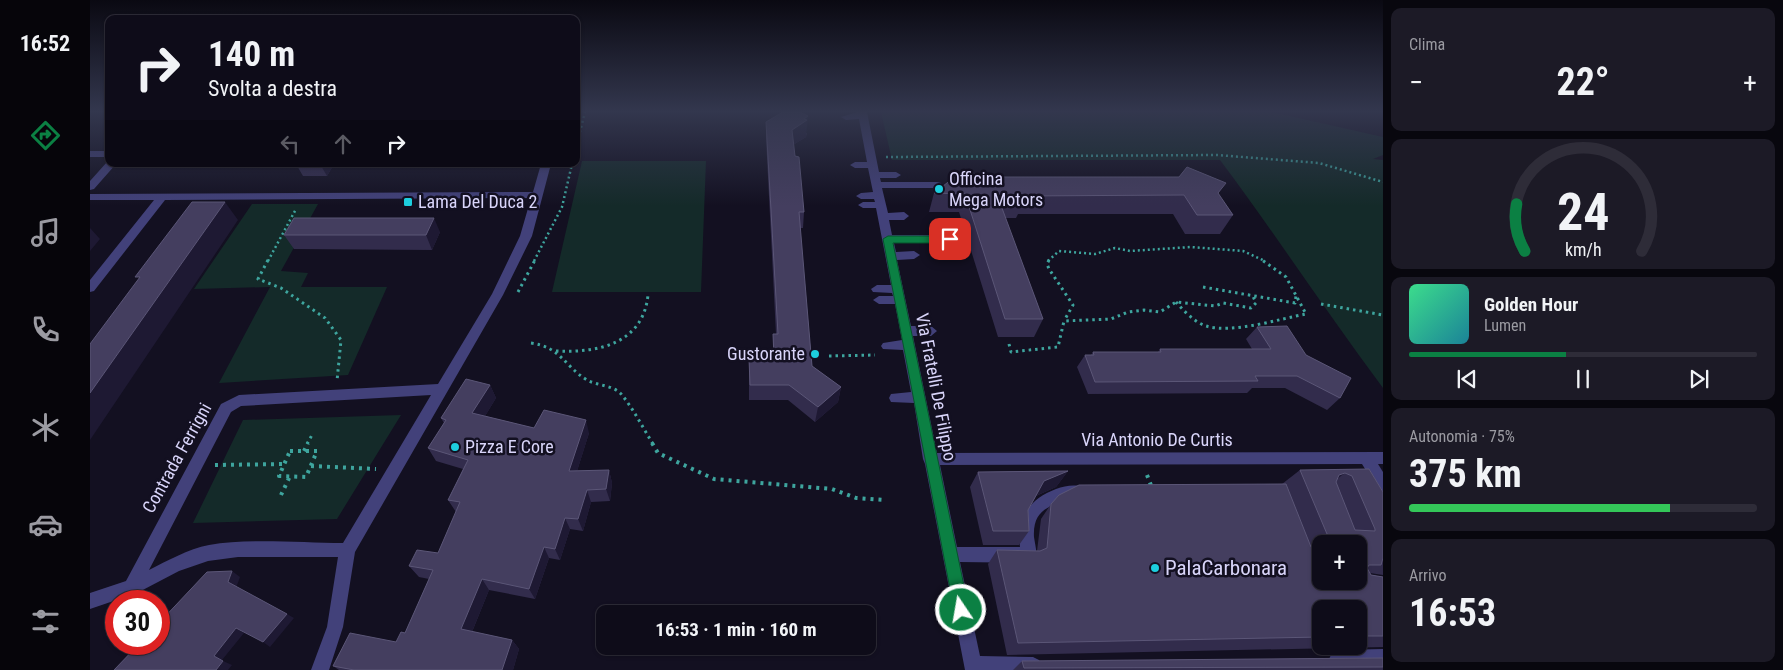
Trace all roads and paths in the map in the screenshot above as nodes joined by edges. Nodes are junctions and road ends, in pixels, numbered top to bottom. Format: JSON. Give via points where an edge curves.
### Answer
{"nodes":[{"id":1,"x":868,"y":143,"type":"edge"},
{"id":2,"x":90,"y":154,"type":"edge"},
{"id":3,"x":105,"y":154,"type":"edge"},
{"id":4,"x":855,"y":165,"type":"dead end"},
{"id":5,"x":108,"y":167,"type":"edge"},
{"id":6,"x":545,"y":167,"type":"edge"},
{"id":7,"x":896,"y":175,"type":"dead end"},
{"id":8,"x":1383,"y":182,"type":"edge"},
{"id":9,"x":90,"y":186,"type":"edge"},
{"id":10,"x":876,"y":186,"type":"junction"},
{"id":11,"x":939,"y":190,"type":"edge"},
{"id":12,"x":303,"y":195,"type":"junction"},
{"id":13,"x":538,"y":195,"type":"junction"},
{"id":14,"x":90,"y":197,"type":"edge"},
{"id":15,"x":162,"y":197,"type":"junction"},
{"id":16,"x":862,"y":200,"type":"dead end"},
{"id":17,"x":904,"y":216,"type":"dead end"},
{"id":18,"x":888,"y":239,"type":"junction"},
{"id":19,"x":950,"y":239,"type":"dead end"},
{"id":20,"x":891,"y":256,"type":"junction"},
{"id":21,"x":914,"y":256,"type":"dead end"},
{"id":22,"x":90,"y":288,"type":"edge"},
{"id":23,"x":1204,"y":288,"type":"dead end"},
{"id":24,"x":878,"y":294,"type":"dead end"},
{"id":25,"x":898,"y":294,"type":"junction"},
{"id":26,"x":1252,"y":294,"type":"junction"},
{"id":27,"x":1297,"y":295,"type":"junction"},
{"id":28,"x":648,"y":296,"type":"dead end"},
{"id":29,"x":1176,"y":302,"type":"junction"},
{"id":30,"x":1321,"y":304,"type":"dead end"},
{"id":31,"x":1383,"y":315,"type":"edge"},
{"id":32,"x":1064,"y":321,"type":"junction"},
{"id":33,"x":906,"y":331,"type":"junction"},
{"id":34,"x":931,"y":331,"type":"dead end"},
{"id":35,"x":531,"y":343,"type":"dead end"},
{"id":36,"x":1008,"y":344,"type":"dead end"},
{"id":37,"x":908,"y":346,"type":"junction"},
{"id":38,"x":555,"y":350,"type":"junction"},
{"id":39,"x":883,"y":351,"type":"joint"},
{"id":40,"x":828,"y":356,"type":"dead end"},
{"id":41,"x":442,"y":389,"type":"junction"},
{"id":42,"x":336,"y":397,"type":"junction"},
{"id":43,"x":918,"y":397,"type":"junction"},
{"id":44,"x":896,"y":398,"type":"dead end"},
{"id":45,"x":312,"y":435,"type":"dead end"},
{"id":46,"x":304,"y":451,"type":"junction"},
{"id":47,"x":1366,"y":458,"type":"junction"},
{"id":48,"x":1383,"y":458,"type":"edge"},
{"id":49,"x":930,"y":459,"type":"junction"},
{"id":50,"x":284,"y":464,"type":"junction"},
{"id":51,"x":195,"y":465,"type":"junction"},
{"id":52,"x":311,"y":466,"type":"junction"},
{"id":53,"x":394,"y":470,"type":"junction"},
{"id":54,"x":1146,"y":475,"type":"dead end"},
{"id":55,"x":290,"y":476,"type":"junction"},
{"id":56,"x":1383,"y":485,"type":"edge"},
{"id":57,"x":1153,"y":491,"type":"edge"},
{"id":58,"x":1095,"y":492,"type":"edge"},
{"id":59,"x":281,"y":495,"type":"dead end"},
{"id":60,"x":884,"y":500,"type":"dead end"},
{"id":61,"x":347,"y":550,"type":"junction"},
{"id":62,"x":950,"y":554,"type":"junction"},
{"id":63,"x":130,"y":587,"type":"junction"},
{"id":64,"x":90,"y":601,"type":"edge"},
{"id":65,"x":1383,"y":658,"type":"edge"},
{"id":66,"x":1324,"y":659,"type":"edge"},
{"id":67,"x":1049,"y":665,"type":"edge"},
{"id":68,"x":973,"y":667,"type":"edge"},
{"id":69,"x":320,"y":670,"type":"edge"}],
"edges":[{"from":1,"to":10,"type":"street","name":"Via Fratelli De Filippo"},
{"from":2,"to":3,"type":"street"},
{"from":4,"to":10,"type":"street"},
{"from":5,"to":9,"type":"street"},
{"from":6,"to":13,"type":"street"},
{"from":7,"to":10,"type":"street"},
{"from":8,"to":10,"type":"path","via":[[1319,163],[1217,155]]},
{"from":10,"to":11,"type":"street","via":[[937,185]]},
{"from":10,"to":16,"type":"street"},
{"from":10,"to":17,"type":"street"},
{"from":10,"to":18,"type":"street","name":"Via Fratelli De Filippo"},
{"from":12,"to":13,"type":"street"},
{"from":12,"to":15,"type":"street"},
{"from":12,"to":42,"type":"path","via":[[258,279],[281,288],[324,318],[341,340]]},
{"from":13,"to":41,"type":"street","via":[[526,236],[497,295]]},
{"from":14,"to":15,"type":"street"},
{"from":15,"to":22,"type":"street"},
{"from":18,"to":19,"type":"street"},
{"from":18,"to":20,"type":"street","name":"Via Fratelli De Filippo"},
{"from":20,"to":21,"type":"street"},
{"from":20,"to":25,"type":"street","name":"Via Fratelli De Filippo"},
{"from":23,"to":26,"type":"path"},
{"from":24,"to":25,"type":"street"},
{"from":25,"to":33,"type":"street","name":"Via Fratelli De Filippo"},
{"from":26,"to":27,"type":"path","via":[[1295,303]]},
{"from":26,"to":29,"type":"path","via":[[1256,303],[1251,308],[1223,303],[1214,306]]},
{"from":27,"to":29,"type":"path","via":[[1306,314],[1218,327],[1198,322]]},
{"from":27,"to":32,"type":"path","via":[[1277,269],[1243,251],[1191,247],[1130,251],[1115,248],[1095,254],[1059,252],[1047,264],[1073,305]]},
{"from":28,"to":38,"type":"path","via":[[646,313],[626,337],[595,348],[568,352]]},
{"from":29,"to":32,"type":"path","via":[[1160,312],[1144,310],[1111,319]]},
{"from":30,"to":31,"type":"path"},
{"from":32,"to":36,"type":"path","via":[[1058,346],[1011,352]]},
{"from":33,"to":34,"type":"street"},
{"from":33,"to":37,"type":"street","name":"Via Fratelli De Filippo"},
{"from":35,"to":38,"type":"path"},
{"from":37,"to":39,"type":"street"},
{"from":37,"to":43,"type":"street","name":"Via Fratelli De Filippo"},
{"from":38,"to":60,"type":"path","via":[[588,381],[621,393],[658,453],[714,479],[832,488],[856,498]]},
{"from":39,"to":40,"type":"path"},
{"from":41,"to":42,"type":"street","name":"Contrada Ferrigni"},
{"from":41,"to":53,"type":"street"},
{"from":42,"to":51,"type":"street","name":"Contrada Ferrigni","via":[[239,401],[226,408]]},
{"from":43,"to":44,"type":"street"},
{"from":43,"to":49,"type":"street","name":"Via Fratelli De Filippo"},
{"from":45,"to":46,"type":"path"},
{"from":46,"to":50,"type":"path","via":[[290,451]]},
{"from":46,"to":52,"type":"path","via":[[317,452]]},
{"from":47,"to":48,"type":"street","name":"Via Antonio De Curtis"},
{"from":47,"to":49,"type":"street","name":"Via Antonio De Curtis"},
{"from":47,"to":56,"type":"street"},
{"from":49,"to":62,"type":"street","name":"Via Fratelli De Filippo"},
{"from":50,"to":51,"type":"path"},
{"from":50,"to":55,"type":"path","via":[[278,476]]},
{"from":51,"to":63,"type":"street","name":"Contrada Ferrigni"},
{"from":52,"to":53,"type":"path"},
{"from":52,"to":55,"type":"path","via":[[306,477]]},
{"from":53,"to":61,"type":"street"},
{"from":54,"to":57,"type":"path"},
{"from":55,"to":59,"type":"path"},
{"from":58,"to":62,"type":"street","via":[[1066,492],[1040,503],[1027,526],[1029,555]]},
{"from":61,"to":63,"type":"street","via":[[208,553]]},
{"from":61,"to":69,"type":"street","via":[[335,627]]},
{"from":62,"to":68,"type":"street","name":"Via Fratelli De Filippo"},
{"from":63,"to":64,"type":"street"},
{"from":65,"to":66,"type":"street"},
{"from":67,"to":68,"type":"street"}]}
